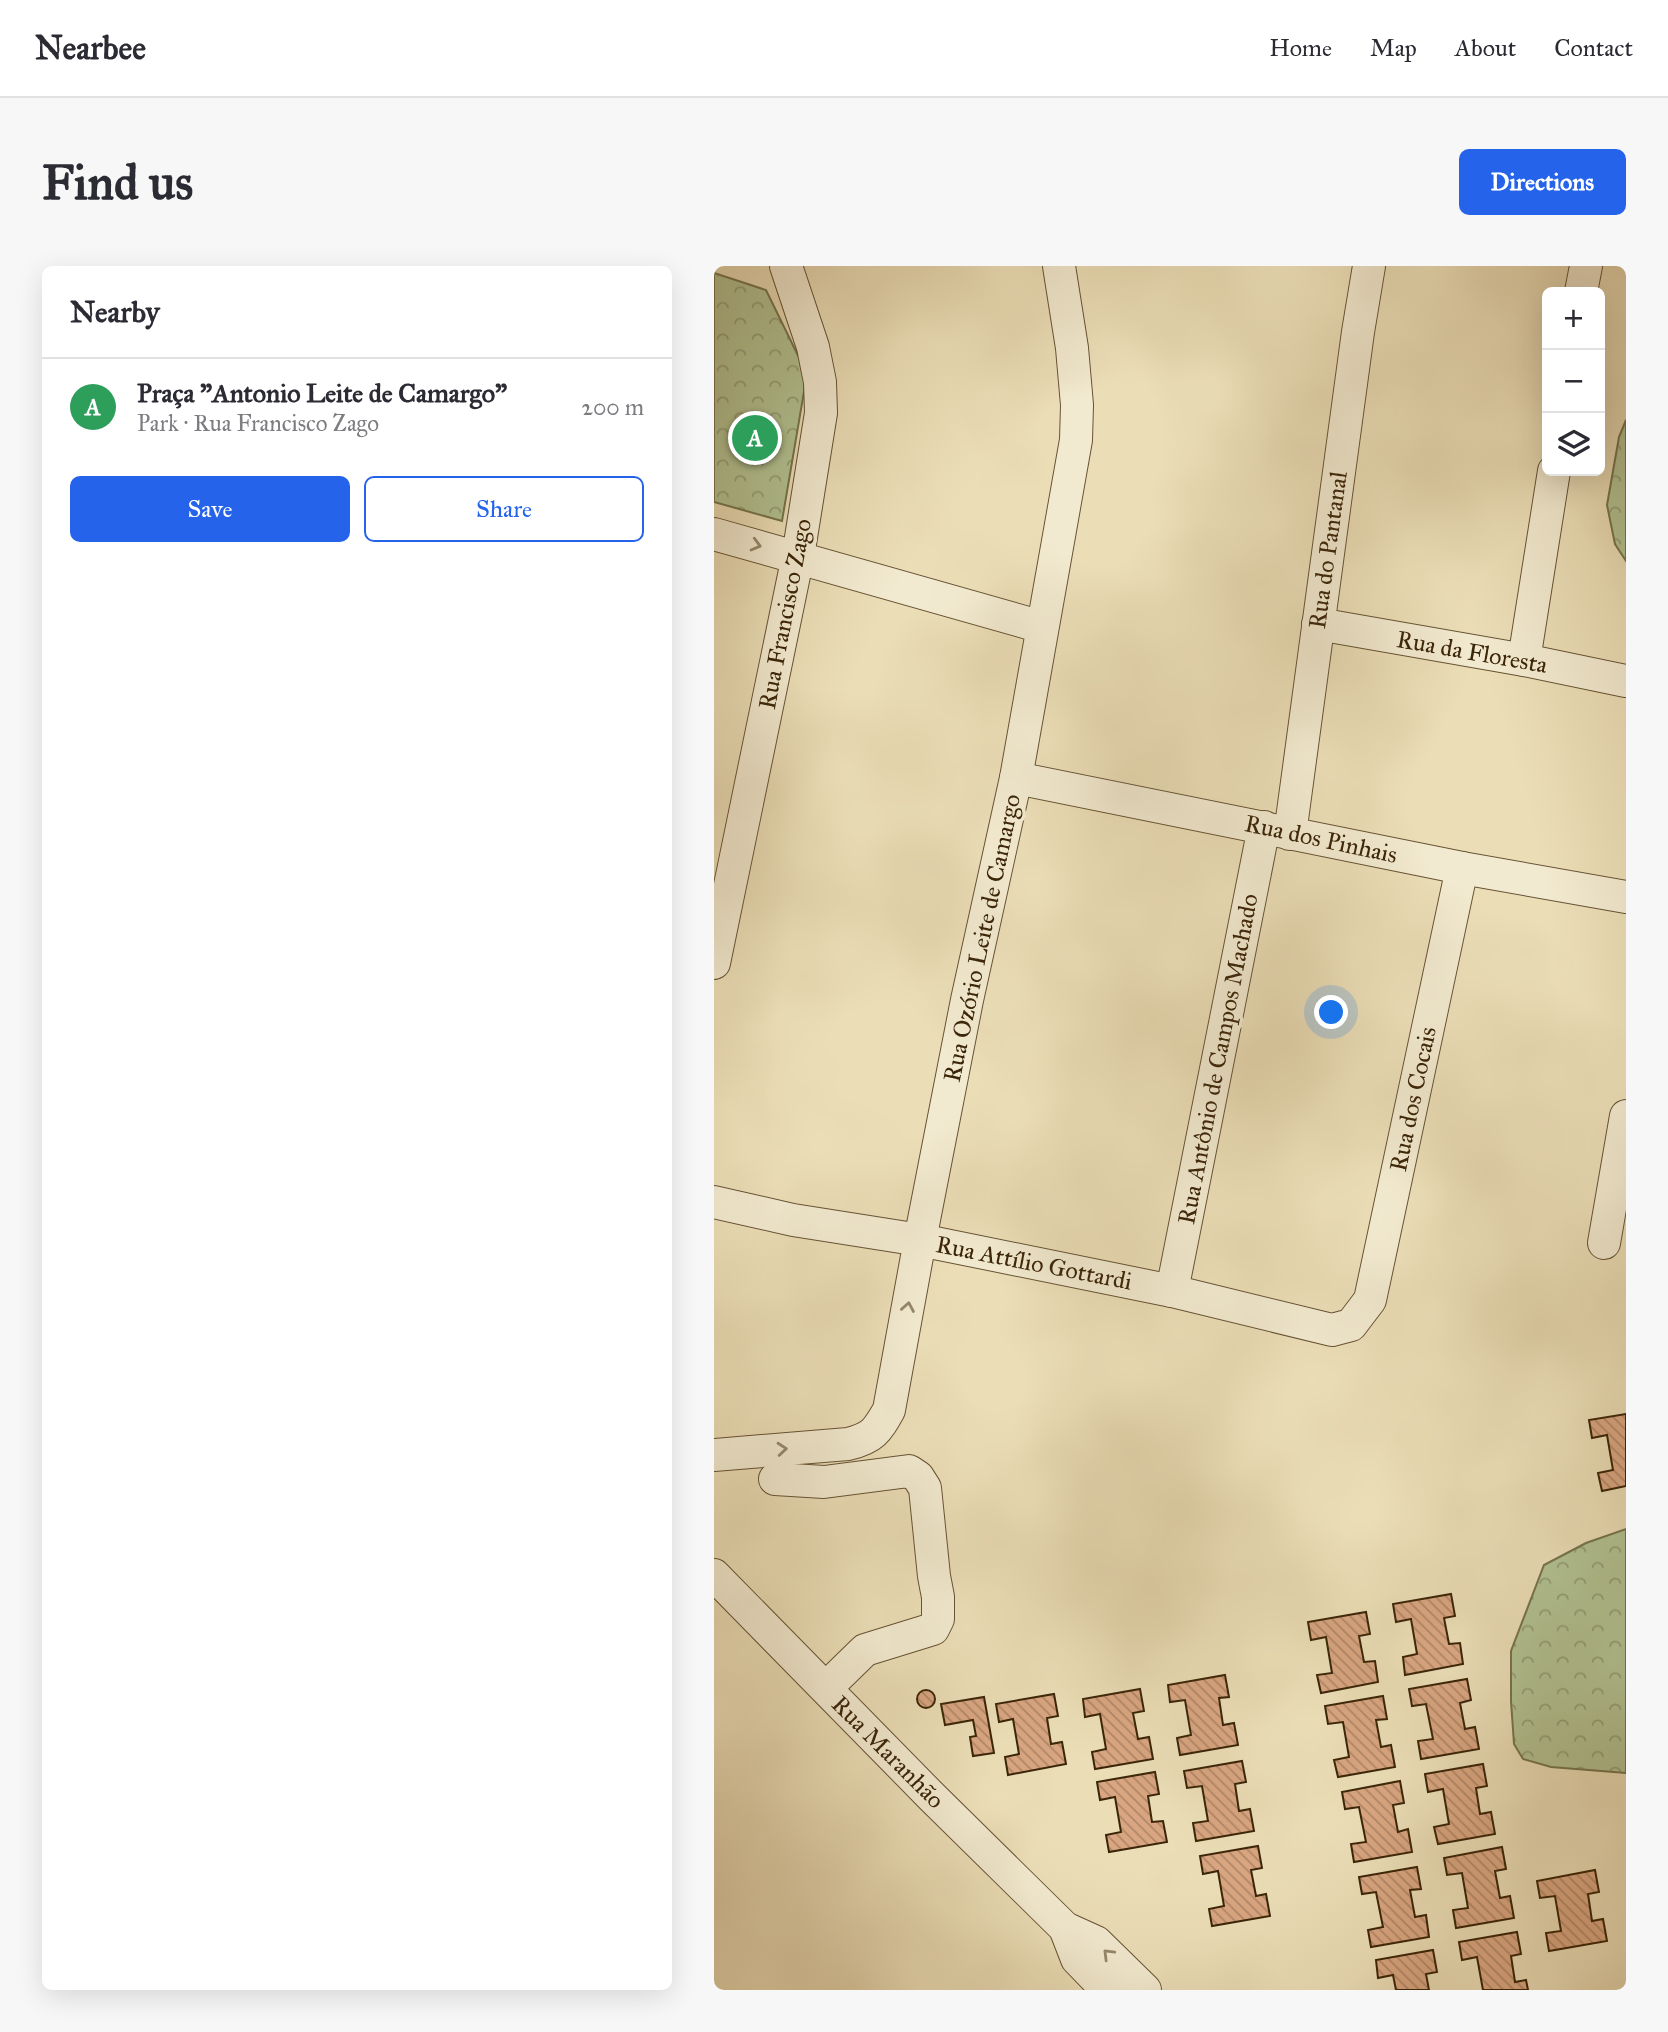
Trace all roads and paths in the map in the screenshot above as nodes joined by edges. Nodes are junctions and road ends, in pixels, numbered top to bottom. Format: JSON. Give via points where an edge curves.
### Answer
{"nodes":[{"id":1,"x":785,"y":266,"type":"edge"},
{"id":2,"x":1369,"y":266,"type":"edge"},
{"id":3,"x":1058,"y":270,"type":"edge"},
{"id":4,"x":1553,"y":476,"type":"edge"},
{"id":5,"x":714,"y":534,"type":"edge"},
{"id":6,"x":798,"y":556,"type":"junction"},
{"id":7,"x":1318,"y":624,"type":"junction"},
{"id":8,"x":1042,"y":627,"type":"junction"},
{"id":9,"x":1524,"y":660,"type":"junction"},
{"id":10,"x":1626,"y":681,"type":"edge"},
{"id":11,"x":1016,"y":778,"type":"junction"},
{"id":12,"x":1277,"y":830,"type":"junction"},
{"id":13,"x":1462,"y":868,"type":"junction"},
{"id":14,"x":1626,"y":897,"type":"edge"},
{"id":15,"x":714,"y":963,"type":"edge"},
{"id":16,"x":1626,"y":1116,"type":"edge"},
{"id":17,"x":714,"y":1202,"type":"edge"},
{"id":18,"x":920,"y":1240,"type":"junction"},
{"id":19,"x":1604,"y":1243,"type":"dead end"},
{"id":20,"x":1172,"y":1291,"type":"junction"},
{"id":21,"x":1351,"y":1325,"type":"joint"},
{"id":22,"x":714,"y":1455,"type":"edge"},
{"id":23,"x":775,"y":1479,"type":"dead end"},
{"id":24,"x":714,"y":1574,"type":"edge"},
{"id":25,"x":825,"y":1688,"type":"junction"},
{"id":26,"x":1065,"y":1928,"type":"junction"},
{"id":27,"x":1107,"y":1990,"type":"edge"},
{"id":28,"x":1145,"y":1990,"type":"edge"}],
"edges":[{"from":1,"to":6,"type":"street","name":"Rua Francisco Zago","via":[[820,382],[821,413]]},
{"from":2,"to":7,"type":"street","name":"Rua do Pantanal"},
{"from":3,"to":8,"type":"street","name":"Rua Ozório Leite de Camargo","via":[[1072,348],[1076,440]]},
{"from":4,"to":9,"type":"street"},
{"from":5,"to":6,"type":"street","one_way":true},
{"from":6,"to":8,"type":"street"},
{"from":6,"to":15,"type":"street","name":"Rua Francisco Zago"},
{"from":7,"to":9,"type":"street","name":"Rua da Floresta"},
{"from":7,"to":12,"type":"street","name":"Rua do Pantanal"},
{"from":8,"to":11,"type":"street","name":"Rua Ozório Leite de Camargo"},
{"from":9,"to":10,"type":"street","name":"Rua da Floresta"},
{"from":11,"to":12,"type":"street","name":"Rua dos Pinhais"},
{"from":11,"to":18,"type":"street","name":"Rua Ozório Leite de Camargo"},
{"from":12,"to":13,"type":"street","name":"Rua dos Pinhais"},
{"from":12,"to":20,"type":"street","name":"Rua Antônio de Campos Machado"},
{"from":13,"to":14,"type":"street","name":"Rua dos Pinhais"},
{"from":13,"to":21,"type":"street","name":"Rua dos Cocais","via":[[1370,1300]]},
{"from":16,"to":19,"type":"street"},
{"from":17,"to":18,"type":"street","name":"Rua Attílio Gottardi"},
{"from":18,"to":20,"type":"street","name":"Rua Attílio Gottardi"},
{"from":22,"to":18,"type":"street","name":"Rua Ozório Leite de Camargo","one_way":true,"via":[[848,1444],[865,1440],[878,1430],[889,1410]]},
{"from":20,"to":21,"type":"street","name":"Rua Attílio Gottardi","via":[[1332,1330]]},
{"from":23,"to":25,"type":"street","via":[[824,1482],[909,1471],[925,1488],[938,1597],[933,1629],[864,1650]]},
{"from":24,"to":25,"type":"street","name":"Rua Maranhão"},
{"from":25,"to":26,"type":"street","name":"Rua Maranhão"},
{"from":26,"to":27,"type":"street","name":"Rua Maranhão","via":[[1077,1959]]},
{"from":28,"to":26,"type":"street","name":"Rua Maranhão","one_way":true,"via":[[1096,1942]]}]}
